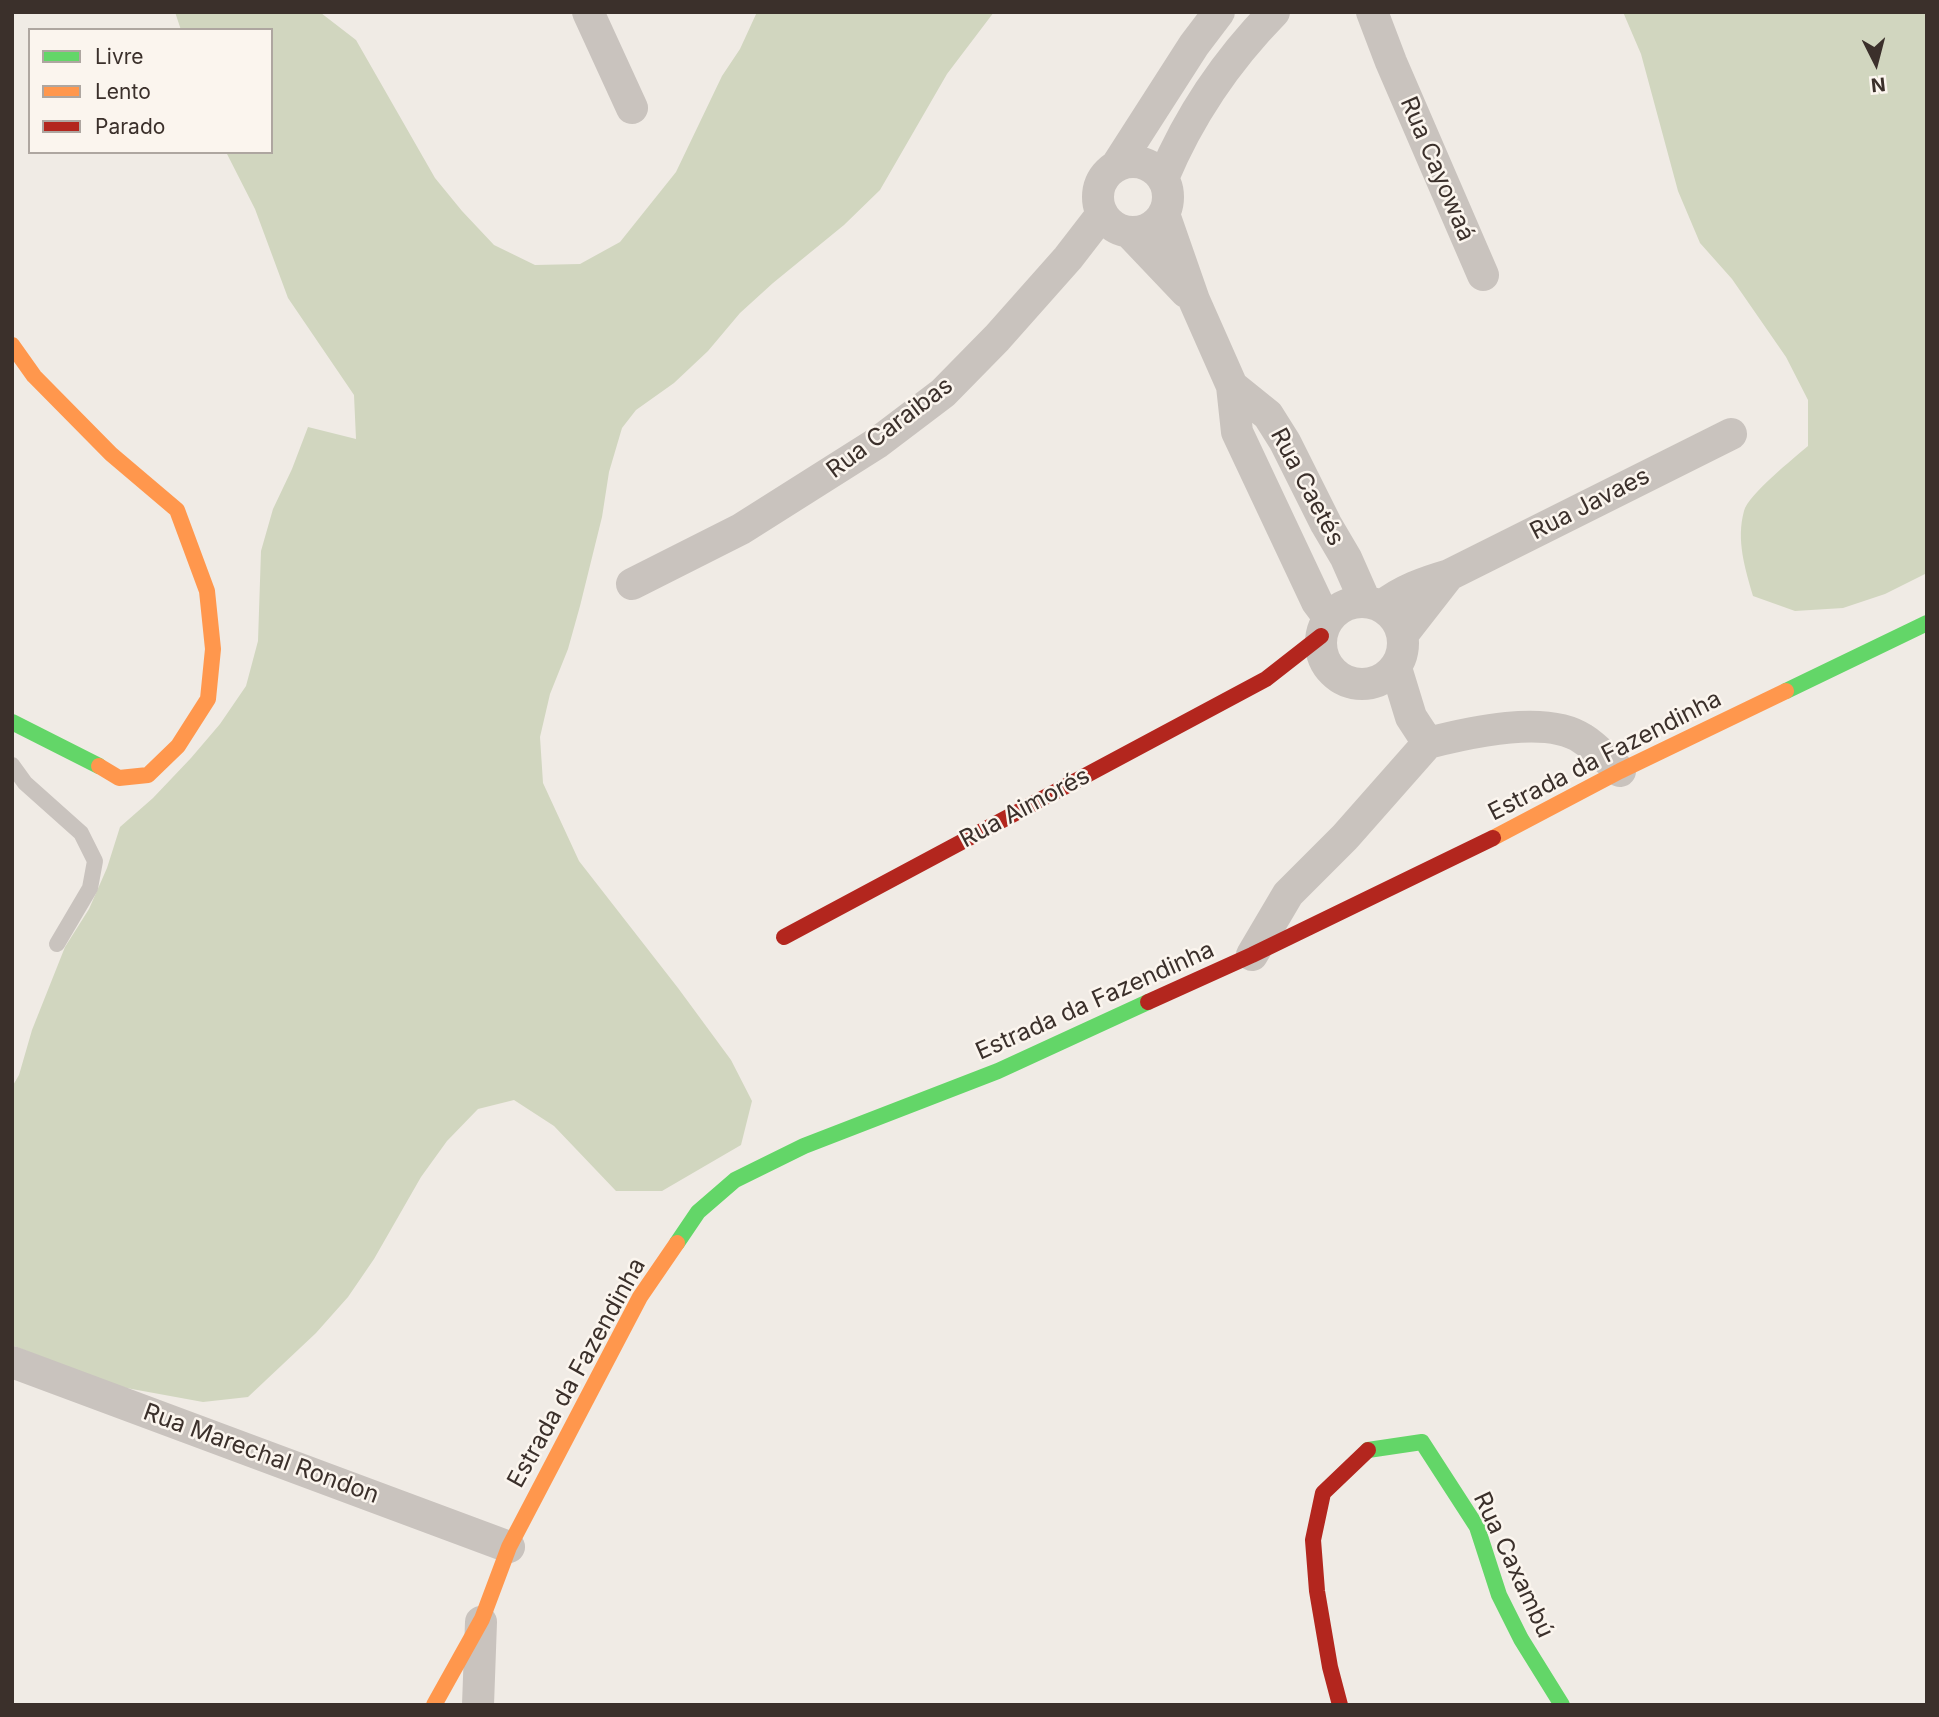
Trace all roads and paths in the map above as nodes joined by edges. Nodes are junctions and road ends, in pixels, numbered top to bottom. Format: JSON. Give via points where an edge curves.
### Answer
{"nodes":[{"id":1,"x":588,"y":12,"type":"edge"},
{"id":2,"x":1219,"y":12,"type":"edge"},
{"id":3,"x":1274,"y":12,"type":"edge"},
{"id":4,"x":1349,"y":12,"type":"edge"},
{"id":5,"x":1372,"y":12,"type":"edge"},
{"id":6,"x":1391,"y":62,"type":"junction"},
{"id":7,"x":632,"y":108,"type":"dead end"},
{"id":8,"x":1116,"y":165,"type":"junction"},
{"id":9,"x":1163,"y":178,"type":"junction"},
{"id":10,"x":1102,"y":214,"type":"junction"},
{"id":11,"x":1164,"y":214,"type":"junction"},
{"id":12,"x":1129,"y":232,"type":"junction"},
{"id":13,"x":1483,"y":275,"type":"dead end"},
{"id":14,"x":1194,"y":300,"type":"junction"},
{"id":15,"x":12,"y":345,"type":"edge"},
{"id":16,"x":1232,"y":386,"type":"junction"},
{"id":17,"x":1731,"y":434,"type":"dead end"},
{"id":18,"x":1449,"y":575,"type":"junction"},
{"id":19,"x":632,"y":584,"type":"dead end"},
{"id":20,"x":1373,"y":604,"type":"junction"},
{"id":21,"x":1927,"y":623,"type":"edge"},
{"id":22,"x":1325,"y":627,"type":"junction"},
{"id":23,"x":1403,"y":634,"type":"junction"},
{"id":24,"x":1396,"y":668,"type":"junction"},
{"id":25,"x":1330,"y":669,"type":"junction"},
{"id":26,"x":1266,"y":679,"type":"junction"},
{"id":27,"x":1364,"y":685,"type":"junction"},
{"id":28,"x":1411,"y":717,"type":"junction"},
{"id":29,"x":12,"y":722,"type":"edge"},
{"id":30,"x":1428,"y":743,"type":"junction"},
{"id":31,"x":12,"y":765,"type":"edge"},
{"id":32,"x":1620,"y":771,"type":"junction"},
{"id":33,"x":784,"y":937,"type":"dead end"},
{"id":34,"x":57,"y":944,"type":"dead end"},
{"id":35,"x":1252,"y":955,"type":"junction"},
{"id":36,"x":12,"y":1362,"type":"edge"},
{"id":37,"x":509,"y":1547,"type":"junction"},
{"id":38,"x":481,"y":1619,"type":"junction"},
{"id":39,"x":434,"y":1705,"type":"edge"},
{"id":40,"x":478,"y":1705,"type":"edge"},
{"id":41,"x":1340,"y":1705,"type":"edge"},
{"id":42,"x":1562,"y":1705,"type":"edge"}],
"edges":[{"from":1,"to":7,"type":"street"},
{"from":2,"to":8,"type":"street"},
{"from":3,"to":9,"type":"street","via":[[1219,76]]},
{"from":4,"to":6,"type":"street"},
{"from":5,"to":6,"type":"street"},
{"from":6,"to":13,"type":"street","name":"Rua Cayowaá"},
{"from":8,"to":9,"type":"street","via":[[1134,161],[1151,166]]},
{"from":8,"to":10,"type":"street","via":[[1099,187],[1097,201]]},
{"from":9,"to":11,"type":"street","via":[[1168,190]]},
{"from":10,"to":12,"type":"street","via":[[1113,226]]},
{"from":10,"to":19,"type":"street","name":"Rua Caraibas","via":[[997,338],[943,393],[877,443],[753,522]]},
{"from":11,"to":12,"type":"street","via":[[1155,224]]},
{"from":11,"to":14,"type":"street","name":"Rua Caetés"},
{"from":12,"to":14,"type":"street","name":"Rua Caetés"},
{"from":14,"to":16,"type":"street","name":"Rua Caetés"},
{"from":15,"to":29,"type":"street","via":[[43,386],[111,454],[177,510],[207,592],[213,649],[208,699],[178,746],[148,775],[118,778]]},
{"from":16,"to":20,"type":"street","name":"Rua Caetés","via":[[1268,415]]},
{"from":16,"to":22,"type":"street","name":"Rua Caetés","via":[[1237,432]]},
{"from":17,"to":18,"type":"street","name":"Rua Javaes"},
{"from":18,"to":20,"type":"street","name":"Rua Javaes"},
{"from":18,"to":23,"type":"street","name":"Rua Javaes"},
{"from":20,"to":22,"type":"street","via":[[1351,603],[1339,609]]},
{"from":20,"to":23,"type":"street","via":[[1396,618]]},
{"from":21,"to":32,"type":"street","name":"Estrada da Fazendinha"},
{"from":22,"to":25,"type":"street","via":[[1322,653]]},
{"from":22,"to":26,"type":"street","name":"Rua Aimorés"},
{"from":23,"to":24,"type":"street"},
{"from":24,"to":27,"type":"street","via":[[1382,680]]},
{"from":24,"to":28,"type":"street"},
{"from":25,"to":26,"type":"street","name":"Rua Aimorés"},
{"from":25,"to":27,"type":"street"},
{"from":26,"to":33,"type":"street","name":"Rua Aimorés"},
{"from":27,"to":28,"type":"street"},
{"from":28,"to":30,"type":"street"},
{"from":30,"to":32,"type":"street","via":[[1493,730],[1558,730],[1582,737]]},
{"from":30,"to":35,"type":"street","via":[[1288,894]]},
{"from":31,"to":34,"type":"lane","via":[[25,783],[81,833],[95,861],[90,888]]},
{"from":32,"to":35,"type":"street","name":"Estrada da Fazendinha","via":[[1516,827]]},
{"from":35,"to":37,"type":"street","name":"Estrada da Fazendinha","via":[[998,1071],[804,1146],[734,1180],[698,1212],[640,1297]]},
{"from":36,"to":37,"type":"street","name":"Rua Marechal Rondon"},
{"from":37,"to":38,"type":"street","name":"Estrada da Fazendinha"},
{"from":38,"to":39,"type":"street","name":"Estrada da Fazendinha"},
{"from":38,"to":40,"type":"street"},
{"from":41,"to":42,"type":"street","name":"Rua Caxambú","via":[[1317,1591],[1313,1540],[1323,1493],[1365,1450],[1422,1442],[1477,1527],[1499,1595]]}]}
